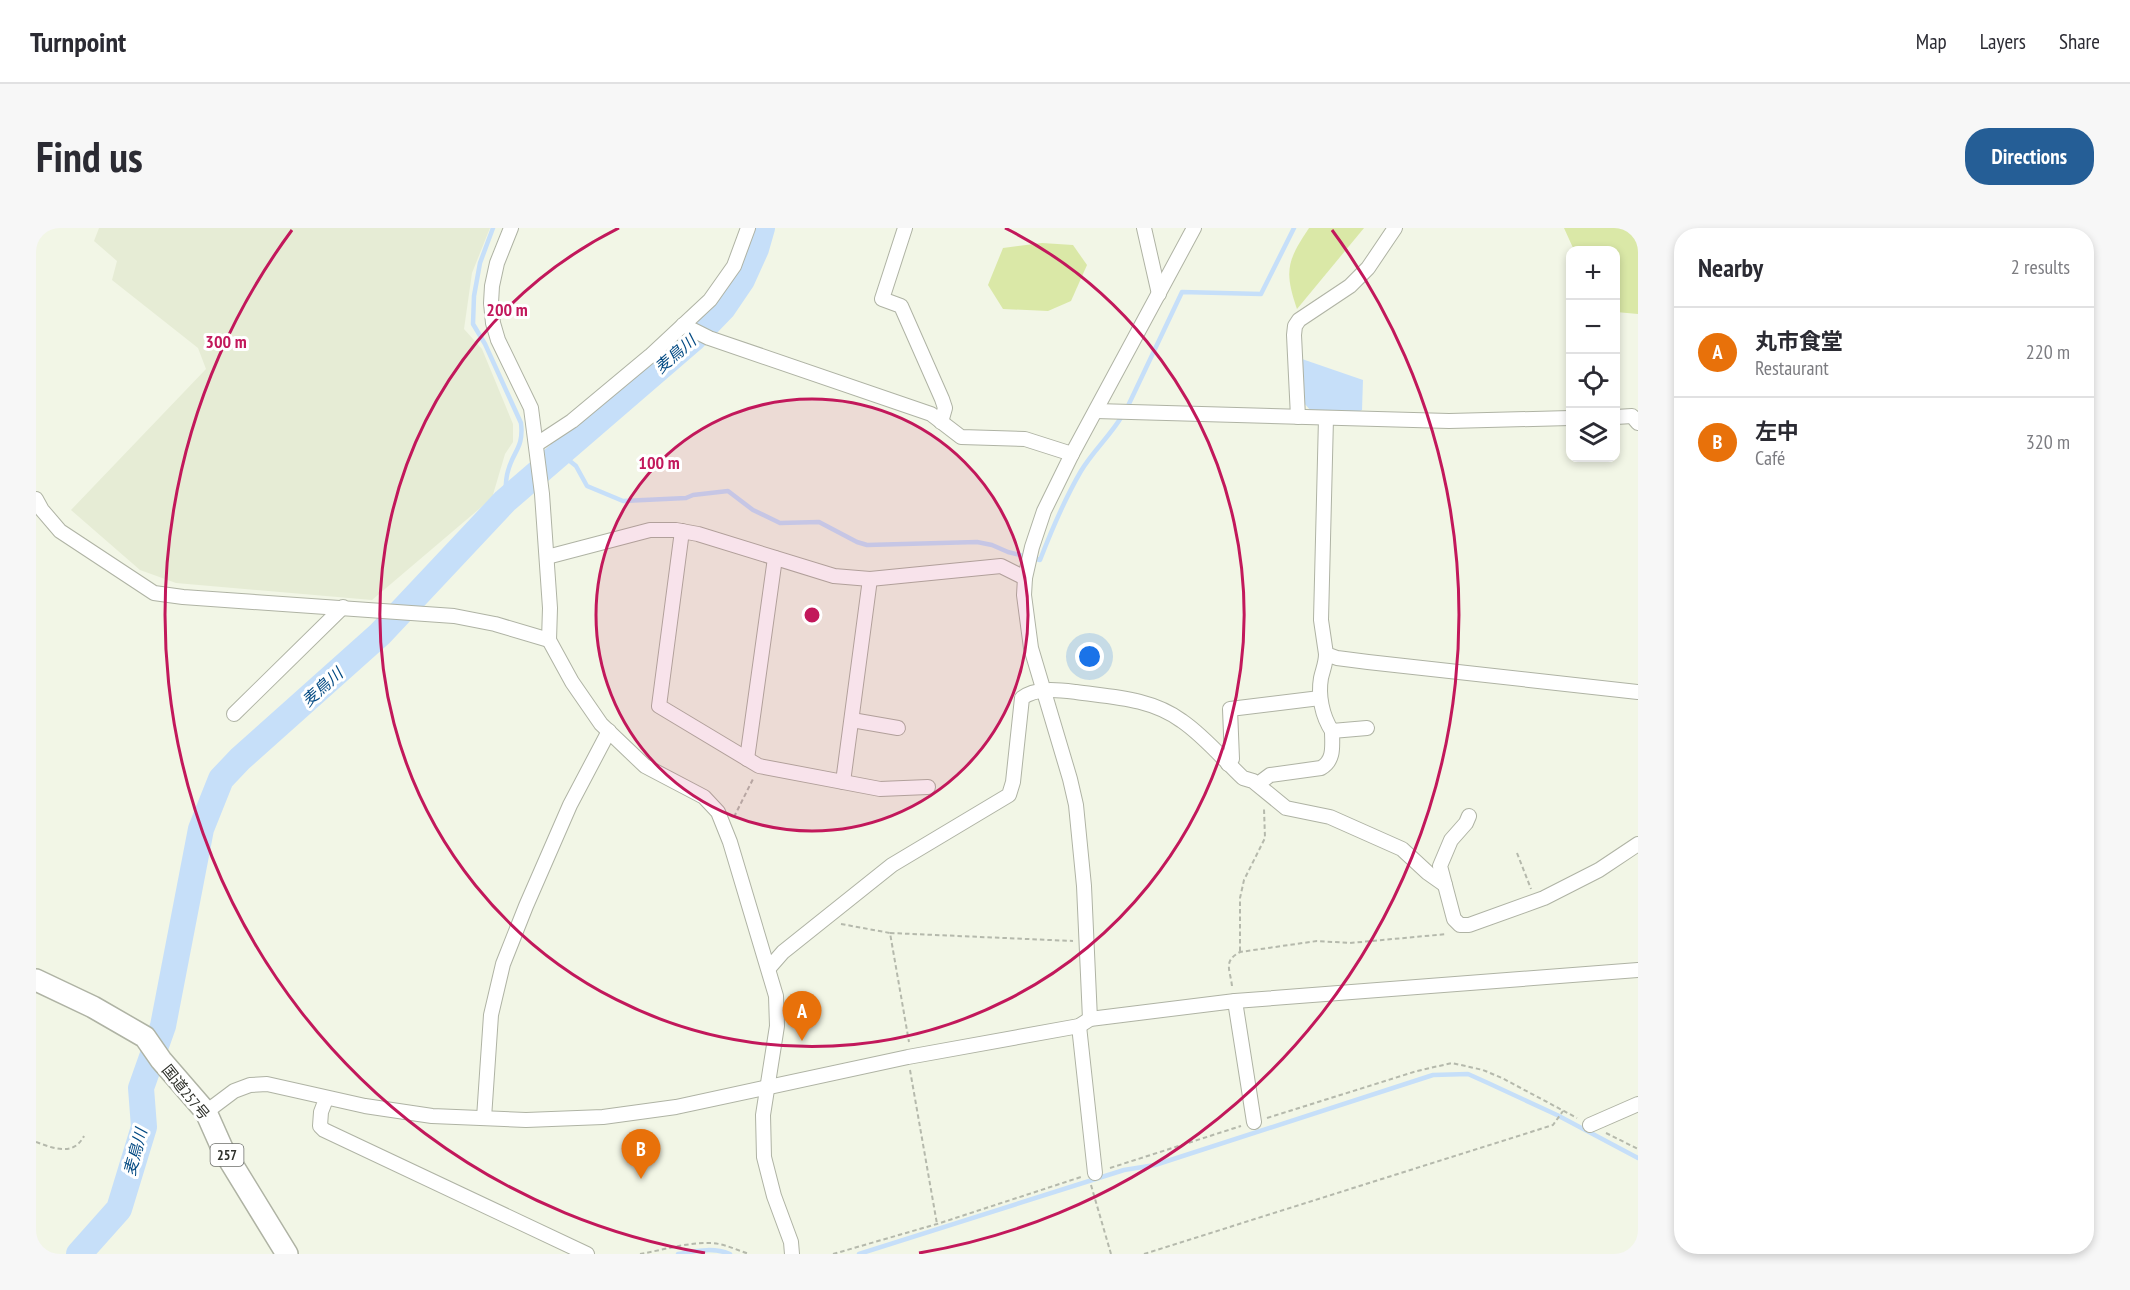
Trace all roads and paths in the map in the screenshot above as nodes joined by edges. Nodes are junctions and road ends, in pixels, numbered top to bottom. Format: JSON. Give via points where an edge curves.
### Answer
{"nodes":[{"id":1,"x":511,"y":228,"type":"edge"},
{"id":2,"x":748,"y":228,"type":"edge"},
{"id":3,"x":905,"y":228,"type":"edge"},
{"id":4,"x":1144,"y":228,"type":"edge"},
{"id":5,"x":1194,"y":228,"type":"edge"},
{"id":6,"x":1395,"y":228,"type":"edge"},
{"id":7,"x":1159,"y":294,"type":"junction"},
{"id":8,"x":683,"y":325,"type":"junction"},
{"id":9,"x":1096,"y":411,"type":"junction"},
{"id":10,"x":1298,"y":417,"type":"junction"},
{"id":11,"x":1620,"y":417,"type":"edge"},
{"id":12,"x":1326,"y":418,"type":"junction"},
{"id":13,"x":1566,"y":418,"type":"edge"},
{"id":14,"x":941,"y":422,"type":"junction"},
{"id":15,"x":1638,"y":423,"type":"edge"},
{"id":16,"x":537,"y":444,"type":"junction"},
{"id":17,"x":1072,"y":454,"type":"junction"},
{"id":18,"x":36,"y":499,"type":"edge"},
{"id":19,"x":682,"y":531,"type":"junction"},
{"id":20,"x":547,"y":557,"type":"junction"},
{"id":21,"x":775,"y":558,"type":"junction"},
{"id":22,"x":1025,"y":578,"type":"junction"},
{"id":23,"x":870,"y":579,"type":"junction"},
{"id":24,"x":343,"y":608,"type":"junction"},
{"id":25,"x":549,"y":640,"type":"junction"},
{"id":26,"x":1326,"y":654,"type":"junction"},
{"id":27,"x":1043,"y":690,"type":"junction"},
{"id":28,"x":1638,"y":692,"type":"edge"},
{"id":29,"x":1320,"y":698,"type":"junction"},
{"id":30,"x":234,"y":714,"type":"dead end"},
{"id":31,"x":852,"y":720,"type":"junction"},
{"id":32,"x":898,"y":728,"type":"dead end"},
{"id":33,"x":1368,"y":728,"type":"dead end"},
{"id":34,"x":1332,"y":730,"type":"junction"},
{"id":35,"x":609,"y":731,"type":"junction"},
{"id":36,"x":753,"y":762,"type":"junction"},
{"id":37,"x":1228,"y":764,"type":"junction"},
{"id":38,"x":843,"y":782,"type":"junction"},
{"id":39,"x":928,"y":787,"type":"dead end"},
{"id":40,"x":1263,"y":788,"type":"junction"},
{"id":41,"x":1469,"y":816,"type":"dead end"},
{"id":42,"x":724,"y":826,"type":"junction"},
{"id":43,"x":1638,"y":844,"type":"edge"},
{"id":44,"x":1517,"y":853,"type":"dead end"},
{"id":45,"x":1445,"y":885,"type":"junction"},
{"id":46,"x":1536,"y":901,"type":"junction"},
{"id":47,"x":830,"y":914,"type":"junction"},
{"id":48,"x":1466,"y":925,"type":"junction"},
{"id":49,"x":890,"y":933,"type":"junction"},
{"id":50,"x":1085,"y":942,"type":"junction"},
{"id":51,"x":1240,"y":952,"type":"junction"},
{"id":52,"x":769,"y":968,"type":"junction"},
{"id":53,"x":1638,"y":970,"type":"edge"},
{"id":54,"x":36,"y":980,"type":"edge"},
{"id":55,"x":1235,"y":1001,"type":"junction"},
{"id":56,"x":1084,"y":1023,"type":"junction"},
{"id":57,"x":910,"y":1057,"type":"junction"},
{"id":58,"x":768,"y":1086,"type":"junction"},
{"id":59,"x":326,"y":1098,"type":"junction"},
{"id":60,"x":1638,"y":1104,"type":"edge"},
{"id":61,"x":1563,"y":1111,"type":"junction"},
{"id":62,"x":206,"y":1112,"type":"junction"},
{"id":63,"x":484,"y":1118,"type":"junction"},
{"id":64,"x":1254,"y":1122,"type":"junction"},
{"id":65,"x":1590,"y":1125,"type":"junction"},
{"id":66,"x":84,"y":1136,"type":"dead end"},
{"id":67,"x":36,"y":1142,"type":"edge"},
{"id":68,"x":1638,"y":1149,"type":"edge"},
{"id":69,"x":1095,"y":1173,"type":"joint"},
{"id":70,"x":937,"y":1224,"type":"junction"},
{"id":71,"x":287,"y":1254,"type":"edge"},
{"id":72,"x":587,"y":1254,"type":"edge"},
{"id":73,"x":640,"y":1254,"type":"edge"},
{"id":74,"x":749,"y":1254,"type":"edge"},
{"id":75,"x":792,"y":1254,"type":"edge"},
{"id":76,"x":833,"y":1254,"type":"edge"},
{"id":77,"x":1111,"y":1254,"type":"edge"},
{"id":78,"x":1144,"y":1254,"type":"edge"}],
"edges":[{"from":1,"to":16,"type":"street","via":[[492,286],[493,322],[531,408]]},
{"from":2,"to":8,"type":"street","via":[[724,282]]},
{"from":3,"to":14,"type":"street","via":[[882,299],[901,306],[942,399],[945,408]]},
{"from":4,"to":7,"type":"street"},
{"from":5,"to":7,"type":"street"},
{"from":6,"to":10,"type":"street","via":[[1368,268],[1350,286],[1295,326]]},
{"from":7,"to":9,"type":"street"},
{"from":8,"to":14,"type":"street","via":[[709,338],[931,414]]},
{"from":8,"to":16,"type":"street","via":[[572,421]]},
{"from":9,"to":10,"type":"street"},
{"from":9,"to":17,"type":"street"},
{"from":10,"to":12,"type":"street"},
{"from":11,"to":15,"type":"street","via":[[1632,416]]},
{"from":12,"to":13,"type":"street"},
{"from":12,"to":26,"type":"street","via":[[1321,620]]},
{"from":14,"to":17,"type":"street","via":[[961,437],[1025,439]]},
{"from":16,"to":20,"type":"street"},
{"from":17,"to":22,"type":"street","via":[[1044,511]]},
{"from":18,"to":24,"type":"street","via":[[60,531],[154,593]]},
{"from":19,"to":20,"type":"street","via":[[650,530]]},
{"from":19,"to":21,"type":"street"},
{"from":19,"to":36,"type":"street","via":[[660,706]]},
{"from":20,"to":25,"type":"street"},
{"from":21,"to":23,"type":"street","via":[[834,576]]},
{"from":21,"to":36,"type":"street"},
{"from":22,"to":23,"type":"street","via":[[1001,566]]},
{"from":22,"to":27,"type":"street","via":[[1026,618]]},
{"from":23,"to":31,"type":"street"},
{"from":24,"to":25,"type":"street","via":[[454,616]]},
{"from":24,"to":30,"type":"street"},
{"from":25,"to":35,"type":"street","via":[[572,682]]},
{"from":26,"to":28,"type":"street"},
{"from":26,"to":29,"type":"street"},
{"from":27,"to":37,"type":"street","via":[[1148,704],[1183,721]]},
{"from":27,"to":47,"type":"street","via":[[1022,698],[1009,795],[892,865]]},
{"from":27,"to":50,"type":"street","via":[[1076,806]]},
{"from":29,"to":34,"type":"street"},
{"from":29,"to":37,"type":"street","via":[[1230,710],[1232,759]]},
{"from":31,"to":32,"type":"street"},
{"from":31,"to":38,"type":"street"},
{"from":33,"to":34,"type":"street"},
{"from":34,"to":40,"type":"street","via":[[1331,758],[1327,764],[1270,775]]},
{"from":35,"to":42,"type":"street","via":[[645,766],[704,797],[718,812]]},
{"from":35,"to":63,"type":"street","via":[[570,806],[503,964],[491,1015]]},
{"from":36,"to":38,"type":"street"},
{"from":36,"to":42,"type":"path","via":[[735,816]]},
{"from":37,"to":40,"type":"street","via":[[1243,778]]},
{"from":38,"to":39,"type":"street","via":[[880,789]]},
{"from":40,"to":45,"type":"street","via":[[1286,808],[1330,817],[1402,849]]},
{"from":40,"to":51,"type":"path","via":[[1266,830],[1240,898]]},
{"from":41,"to":45,"type":"street","via":[[1451,840],[1440,866]]},
{"from":42,"to":52,"type":"street"},
{"from":43,"to":46,"type":"street","via":[[1590,875]]},
{"from":44,"to":46,"type":"path"},
{"from":45,"to":48,"type":"street","via":[[1454,919]]},
{"from":46,"to":48,"type":"street"},
{"from":47,"to":49,"type":"path","via":[[836,923]]},
{"from":47,"to":52,"type":"street"},
{"from":48,"to":51,"type":"path","via":[[1452,933],[1350,943],[1317,941]]},
{"from":49,"to":50,"type":"path"},
{"from":49,"to":57,"type":"path"},
{"from":50,"to":56,"type":"street"},
{"from":51,"to":55,"type":"path","via":[[1228,962]]},
{"from":52,"to":58,"type":"street","via":[[776,996],[777,1026]]},
{"from":53,"to":55,"type":"street"},
{"from":54,"to":62,"type":"highway","name":"国道257号","number":"257","via":[[145,1037]]},
{"from":55,"to":56,"type":"street"},
{"from":55,"to":64,"type":"street"},
{"from":56,"to":57,"type":"street"},
{"from":56,"to":69,"type":"street"},
{"from":57,"to":58,"type":"street"},
{"from":57,"to":70,"type":"path"},
{"from":58,"to":63,"type":"street","via":[[676,1107],[603,1118]]},
{"from":58,"to":75,"type":"street","via":[[763,1114],[764,1157]]},
{"from":59,"to":62,"type":"street","via":[[267,1084],[250,1085],[234,1091]]},
{"from":59,"to":63,"type":"street","via":[[432,1116]]},
{"from":59,"to":72,"type":"street","via":[[320,1126],[324,1130]]},
{"from":60,"to":65,"type":"street"},
{"from":61,"to":64,"type":"path","via":[[1492,1074],[1452,1063]]},
{"from":61,"to":65,"type":"path"},
{"from":61,"to":78,"type":"path","via":[[1553,1125]]},
{"from":62,"to":71,"type":"highway","name":"国道257号","number":"257","via":[[222,1148]]},
{"from":64,"to":69,"type":"path"},
{"from":65,"to":68,"type":"path"},
{"from":66,"to":67,"type":"path","via":[[68,1150]]},
{"from":70,"to":76,"type":"path"},
{"from":70,"to":77,"type":"path","via":[[1088,1175]]},
{"from":73,"to":74,"type":"path","via":[[712,1243]]}]}
